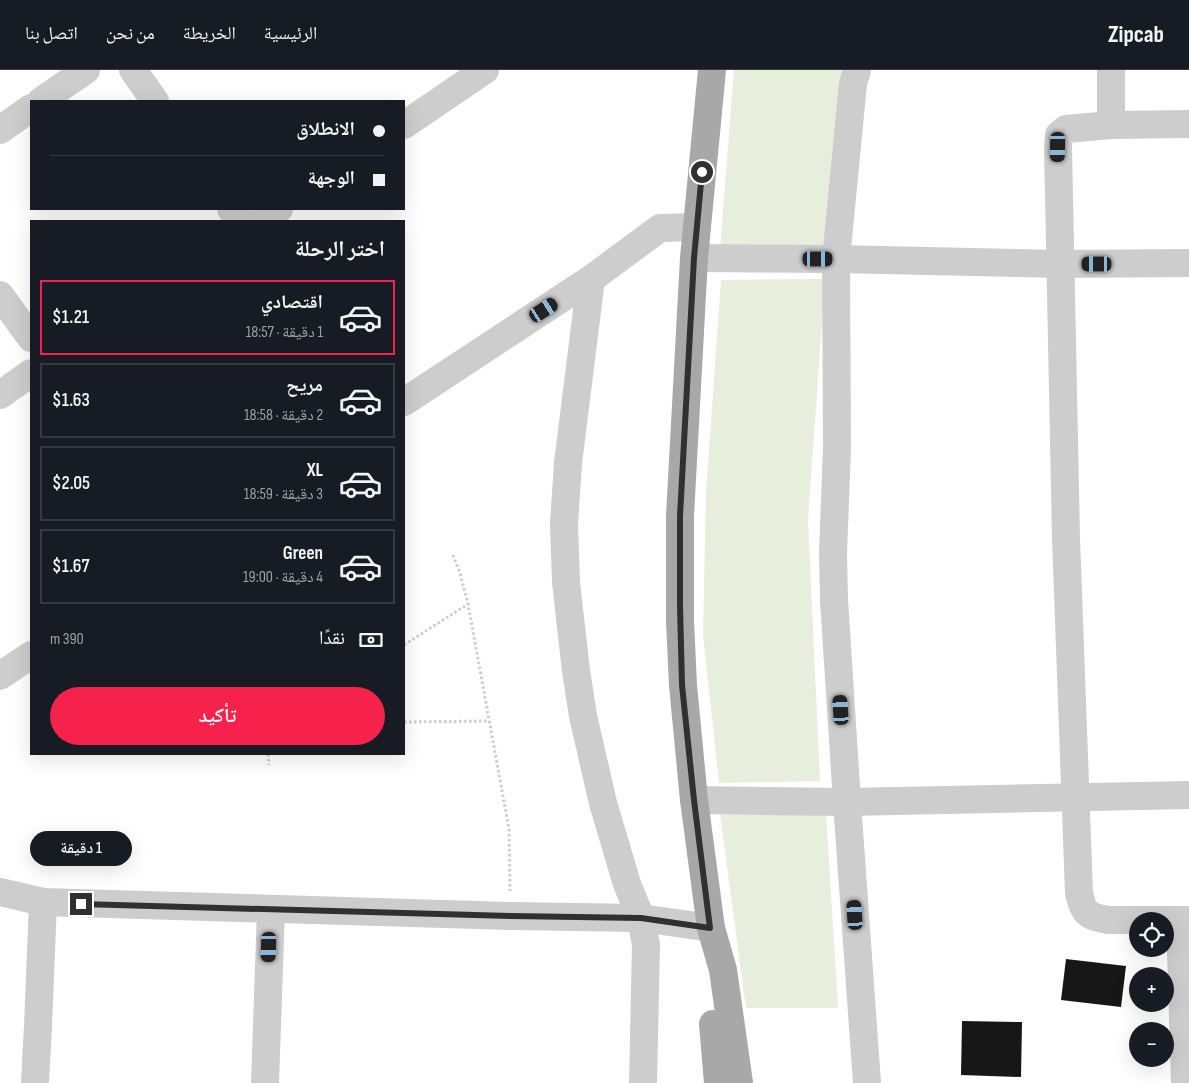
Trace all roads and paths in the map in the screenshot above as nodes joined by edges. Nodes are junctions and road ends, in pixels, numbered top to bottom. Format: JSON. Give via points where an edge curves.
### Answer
{"nodes":[{"id":1,"x":86,"y":70,"type":"edge"},
{"id":2,"x":133,"y":70,"type":"edge"},
{"id":3,"x":485,"y":70,"type":"edge"},
{"id":4,"x":712,"y":70,"type":"edge"},
{"id":5,"x":857,"y":70,"type":"edge"},
{"id":6,"x":1112,"y":70,"type":"edge"},
{"id":7,"x":42,"y":100,"type":"edge"},
{"id":8,"x":154,"y":100,"type":"edge"},
{"id":9,"x":30,"y":109,"type":"edge"},
{"id":10,"x":405,"y":124,"type":"edge"},
{"id":11,"x":1189,"y":124,"type":"edge"},
{"id":12,"x":1111,"y":126,"type":"junction"},
{"id":13,"x":0,"y":130,"type":"edge"},
{"id":14,"x":276,"y":210,"type":"edge"},
{"id":15,"x":262,"y":220,"type":"edge"},
{"id":16,"x":696,"y":227,"type":"junction"},
{"id":17,"x":694,"y":258,"type":"junction"},
{"id":18,"x":836,"y":259,"type":"junction"},
{"id":19,"x":1189,"y":263,"type":"edge"},
{"id":20,"x":1060,"y":264,"type":"junction"},
{"id":21,"x":591,"y":279,"type":"junction"},
{"id":22,"x":0,"y":296,"type":"edge"},
{"id":23,"x":30,"y":337,"type":"edge"},
{"id":24,"x":30,"y":374,"type":"edge"},
{"id":25,"x":0,"y":395,"type":"edge"},
{"id":26,"x":405,"y":401,"type":"edge"},
{"id":27,"x":453,"y":555,"type":"dead end"},
{"id":28,"x":468,"y":604,"type":"junction"},
{"id":29,"x":405,"y":644,"type":"edge"},
{"id":30,"x":30,"y":656,"type":"edge"},
{"id":31,"x":0,"y":676,"type":"edge"},
{"id":32,"x":405,"y":722,"type":"edge"},
{"id":33,"x":489,"y":722,"type":"junction"},
{"id":34,"x":268,"y":755,"type":"edge"},
{"id":35,"x":269,"y":765,"type":"dead end"},
{"id":36,"x":1189,"y":795,"type":"edge"},
{"id":37,"x":1076,"y":797,"type":"junction"},
{"id":38,"x":694,"y":800,"type":"junction"},
{"id":39,"x":847,"y":802,"type":"junction"},
{"id":40,"x":0,"y":892,"type":"edge"},
{"id":41,"x":43,"y":902,"type":"junction"},
{"id":42,"x":270,"y":909,"type":"junction"},
{"id":43,"x":511,"y":916,"type":"junction"},
{"id":44,"x":641,"y":918,"type":"junction"},
{"id":45,"x":1184,"y":921,"type":"edge"},
{"id":46,"x":710,"y":928,"type":"junction"},
{"id":47,"x":722,"y":1082,"type":"edge"},
{"id":48,"x":35,"y":1083,"type":"edge"},
{"id":49,"x":265,"y":1083,"type":"edge"},
{"id":50,"x":643,"y":1083,"type":"edge"},
{"id":51,"x":867,"y":1083,"type":"edge"},
{"id":52,"x":1185,"y":1083,"type":"edge"}],
"edges":[{"from":1,"to":7,"type":"street"},
{"from":2,"to":8,"type":"street"},
{"from":3,"to":10,"type":"street"},
{"from":4,"to":16,"type":"main road"},
{"from":5,"to":18,"type":"street"},
{"from":6,"to":12,"type":"street"},
{"from":9,"to":13,"type":"street"},
{"from":11,"to":12,"type":"street"},
{"from":12,"to":20,"type":"street","via":[[1066,129],[1059,135]]},
{"from":14,"to":15,"type":"street"},
{"from":16,"to":17,"type":"main road"},
{"from":16,"to":21,"type":"street","via":[[660,228]]},
{"from":17,"to":18,"type":"street"},
{"from":17,"to":38,"type":"main road","via":[[680,516],[682,685]]},
{"from":18,"to":20,"type":"street"},
{"from":18,"to":39,"type":"street","via":[[837,448],[833,553]]},
{"from":19,"to":20,"type":"street"},
{"from":20,"to":37,"type":"street"},
{"from":21,"to":26,"type":"street"},
{"from":21,"to":44,"type":"street","via":[[568,463],[564,524],[566,582],[583,716],[608,820]]},
{"from":22,"to":23,"type":"street"},
{"from":24,"to":25,"type":"street"},
{"from":27,"to":28,"type":"path"},
{"from":28,"to":29,"type":"path"},
{"from":28,"to":33,"type":"path"},
{"from":30,"to":31,"type":"street"},
{"from":32,"to":33,"type":"path"},
{"from":33,"to":43,"type":"path","via":[[509,829]]},
{"from":34,"to":35,"type":"path"},
{"from":36,"to":37,"type":"street"},
{"from":37,"to":39,"type":"street"},
{"from":37,"to":45,"type":"street","via":[[1079,893],[1087,913],[1108,920]]},
{"from":38,"to":39,"type":"street"},
{"from":38,"to":46,"type":"main road"},
{"from":39,"to":51,"type":"street"},
{"from":40,"to":41,"type":"street"},
{"from":41,"to":42,"type":"street"},
{"from":41,"to":48,"type":"street"},
{"from":42,"to":43,"type":"street"},
{"from":42,"to":49,"type":"street"},
{"from":43,"to":44,"type":"street"},
{"from":44,"to":46,"type":"street"},
{"from":44,"to":50,"type":"street","via":[[646,945]]},
{"from":45,"to":52,"type":"street"},
{"from":46,"to":47,"type":"main road","via":[[708,972]]}]}
